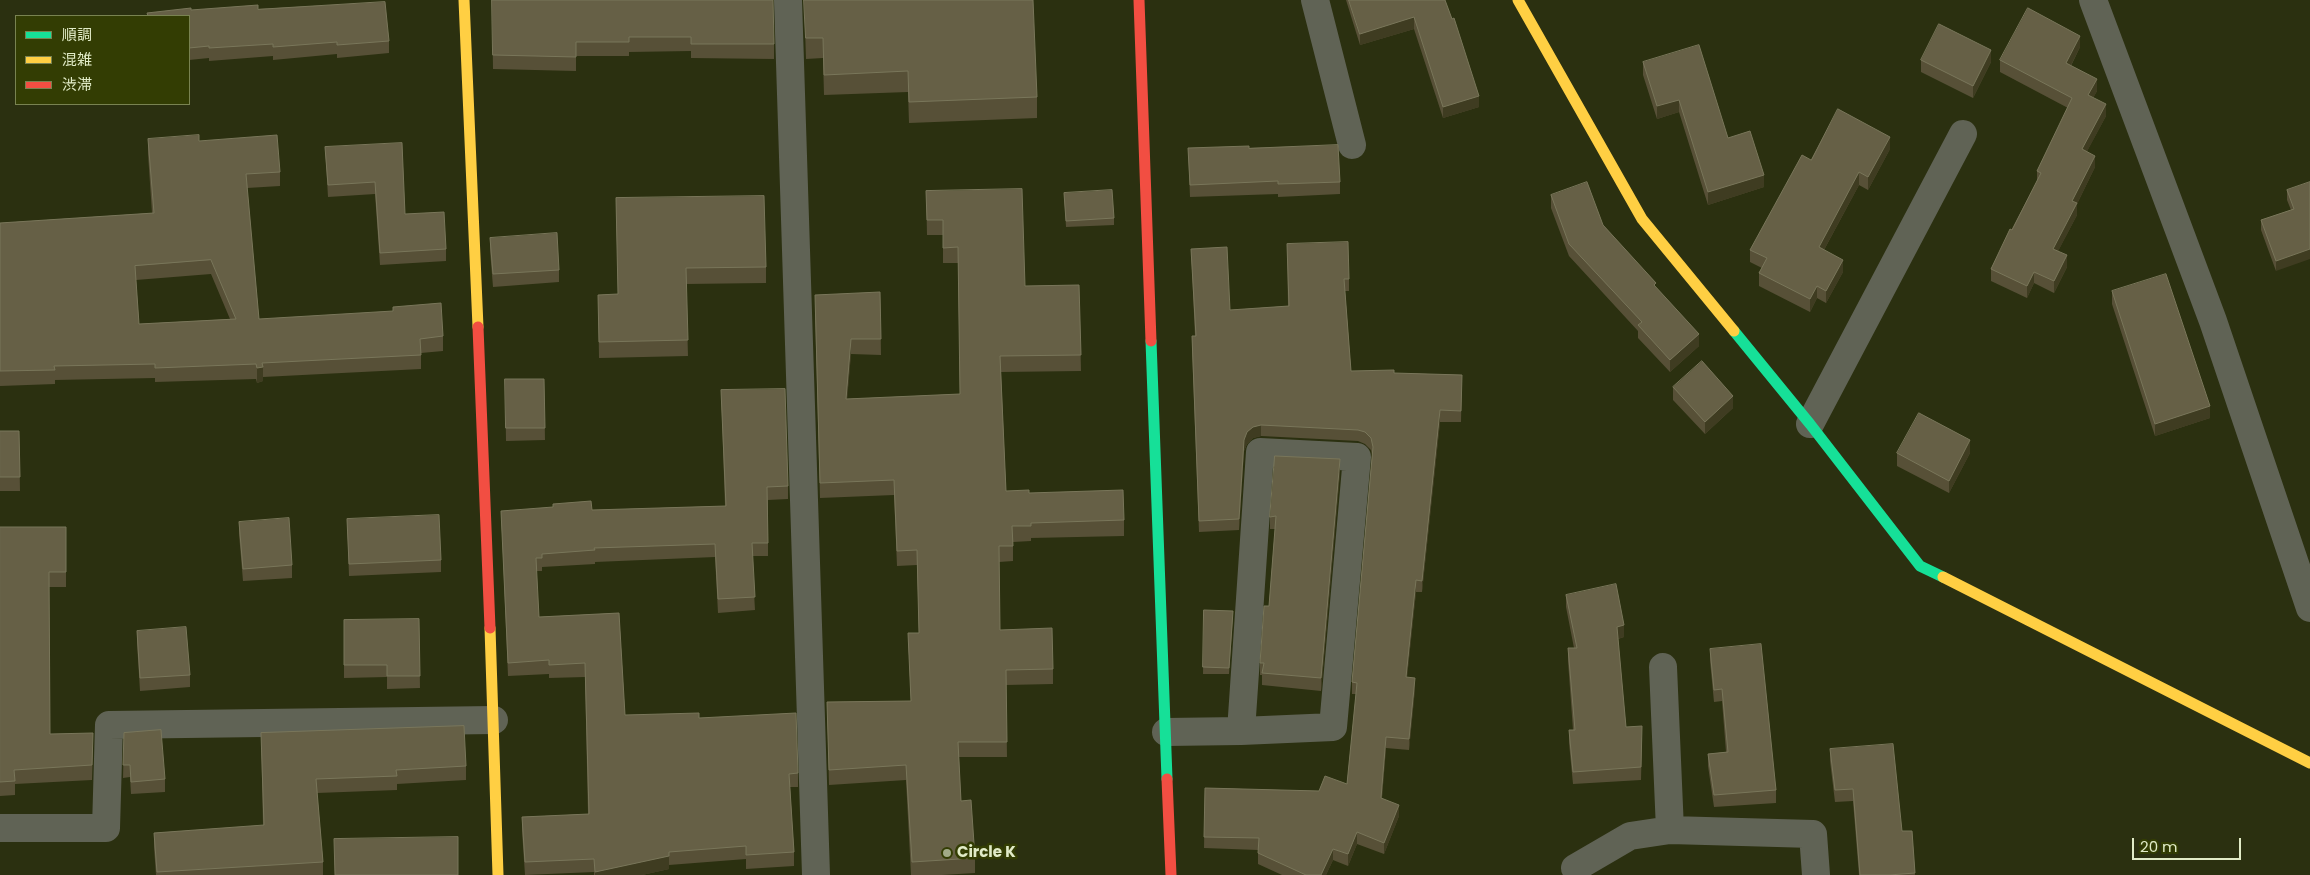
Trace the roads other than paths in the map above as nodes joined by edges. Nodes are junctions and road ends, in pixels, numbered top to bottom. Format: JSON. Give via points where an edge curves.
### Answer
{"nodes":[{"id":1,"x":464,"y":0,"type":"edge"},
{"id":2,"x":788,"y":0,"type":"edge"},
{"id":3,"x":1139,"y":0,"type":"edge"},
{"id":4,"x":1315,"y":0,"type":"edge"},
{"id":5,"x":1518,"y":0,"type":"edge"},
{"id":6,"x":2093,"y":0,"type":"edge"},
{"id":7,"x":1962,"y":134,"type":"dead end"},
{"id":8,"x":1352,"y":145,"type":"dead end"},
{"id":9,"x":1810,"y":424,"type":"junction"},
{"id":10,"x":2310,"y":608,"type":"edge"},
{"id":11,"x":1663,"y":667,"type":"dead end"},
{"id":12,"x":494,"y":720,"type":"junction"},
{"id":13,"x":1241,"y":731,"type":"junction"},
{"id":14,"x":1166,"y":732,"type":"junction"},
{"id":15,"x":2310,"y":763,"type":"edge"},
{"id":16,"x":0,"y":828,"type":"edge"},
{"id":17,"x":1670,"y":830,"type":"junction"},
{"id":18,"x":1575,"y":868,"type":"dead end"},
{"id":19,"x":498,"y":875,"type":"edge"},
{"id":20,"x":816,"y":875,"type":"edge"},
{"id":21,"x":1172,"y":875,"type":"edge"},
{"id":22,"x":1816,"y":875,"type":"edge"}],
"edges":[{"from":1,"to":12,"type":"street"},
{"from":2,"to":20,"type":"street"},
{"from":3,"to":14,"type":"street"},
{"from":4,"to":8,"type":"street"},
{"from":5,"to":9,"type":"street","via":[[1642,219]]},
{"from":6,"to":10,"type":"street","via":[[2213,321]]},
{"from":7,"to":9,"type":"street"},
{"from":9,"to":15,"type":"street","via":[[1920,566]]},
{"from":11,"to":17,"type":"street"},
{"from":12,"to":16,"type":"street","via":[[108,725],[106,828]]},
{"from":12,"to":19,"type":"street"},
{"from":13,"to":13,"type":"street","via":[[1260,452],[1357,457],[1333,726]]},
{"from":13,"to":14,"type":"street"},
{"from":14,"to":21,"type":"street"},
{"from":17,"to":18,"type":"street","via":[[1630,836]]},
{"from":17,"to":22,"type":"street","via":[[1813,834]]}]}
